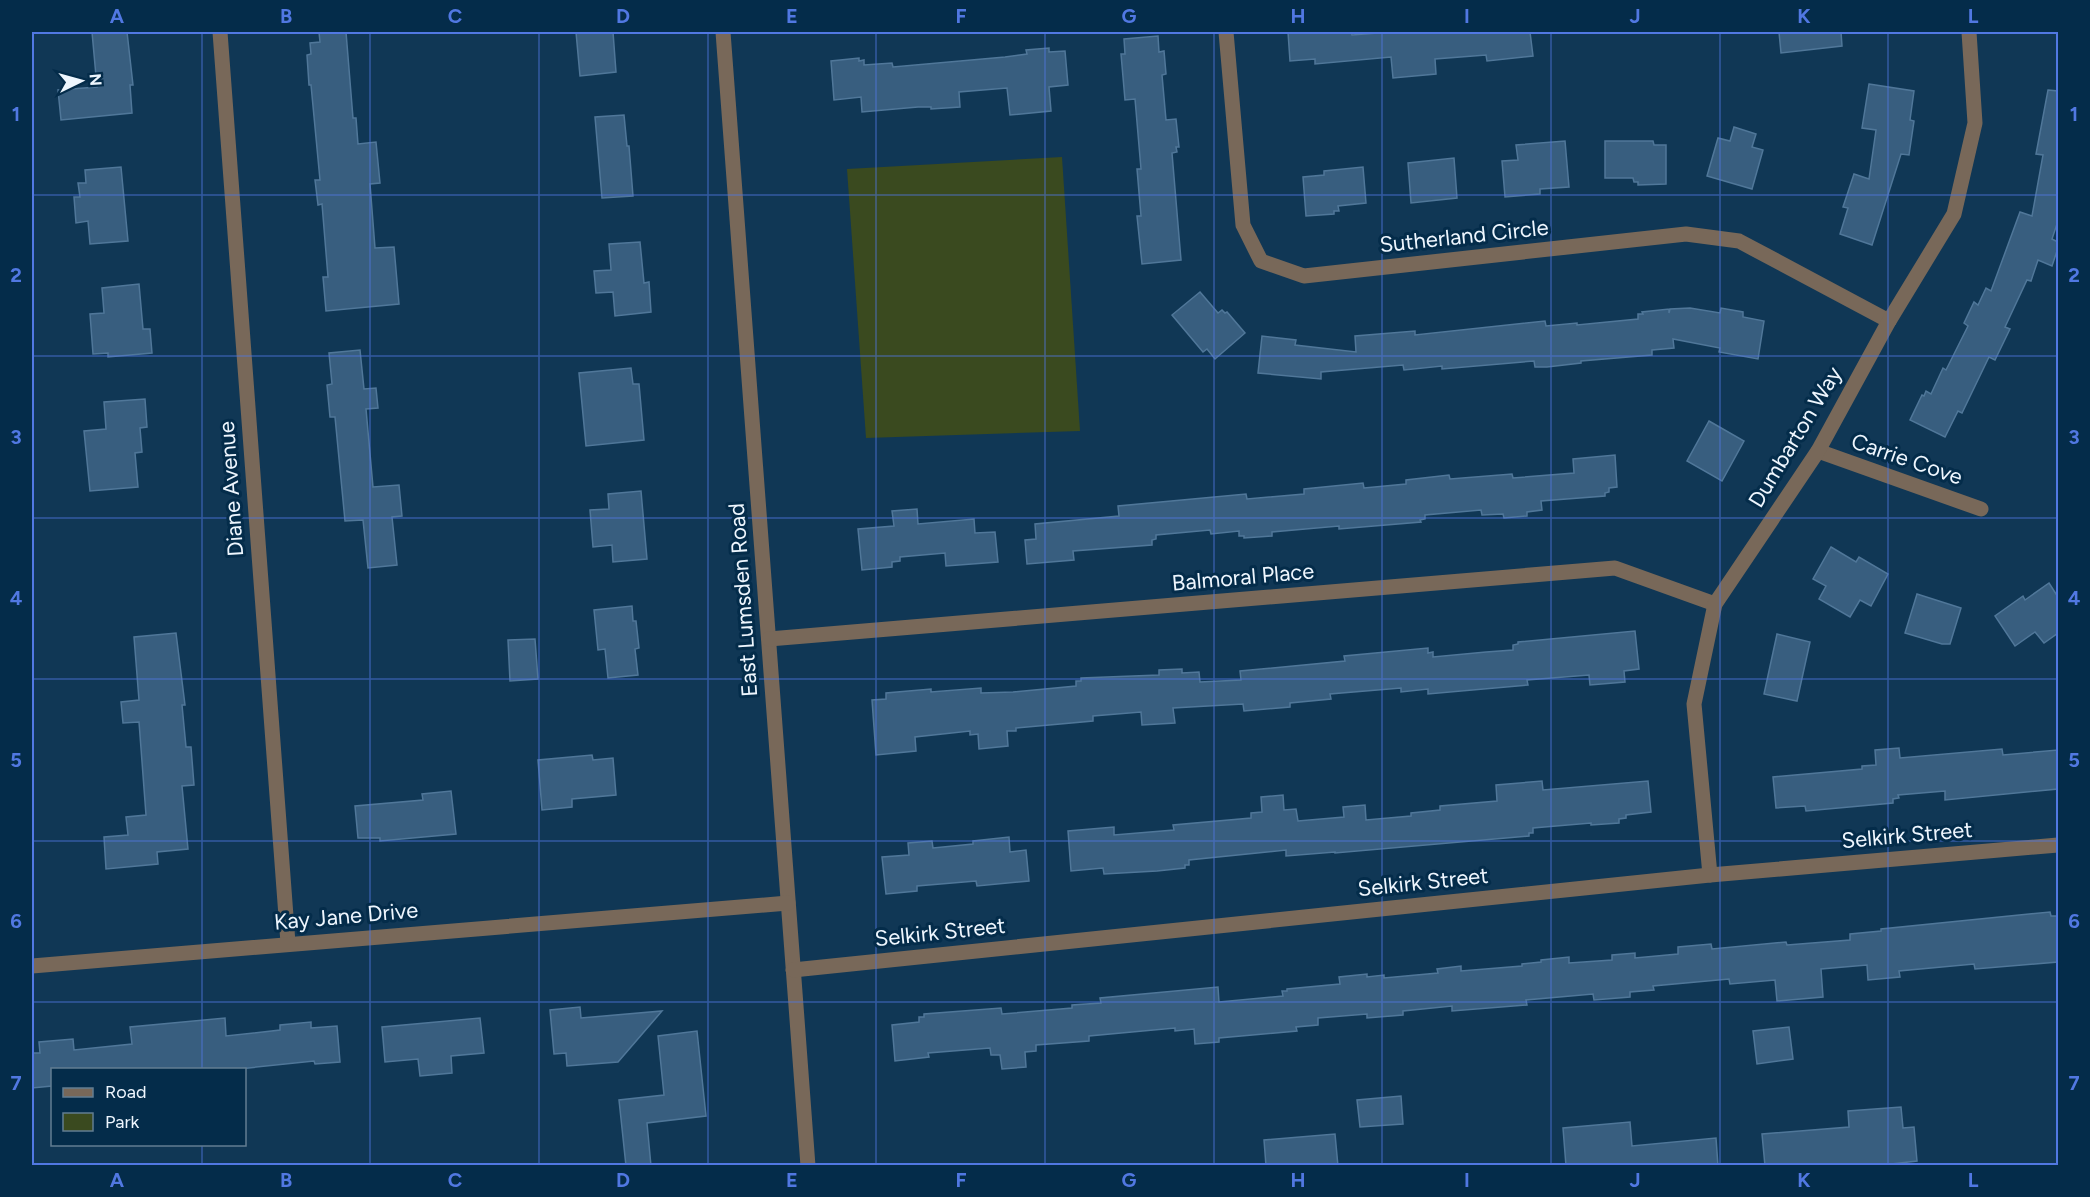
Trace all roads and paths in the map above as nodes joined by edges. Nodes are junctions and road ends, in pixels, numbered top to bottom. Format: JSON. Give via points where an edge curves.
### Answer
{"nodes":[{"id":1,"x":220,"y":32,"type":"edge"},
{"id":2,"x":723,"y":32,"type":"edge"},
{"id":3,"x":1226,"y":32,"type":"edge"},
{"id":4,"x":1969,"y":32,"type":"edge"},
{"id":5,"x":1889,"y":321,"type":"junction"},
{"id":6,"x":1818,"y":451,"type":"junction"},
{"id":7,"x":1981,"y":508,"type":"dead end"},
{"id":8,"x":1715,"y":604,"type":"junction"},
{"id":9,"x":769,"y":639,"type":"junction"},
{"id":10,"x":2058,"y":845,"type":"edge"},
{"id":11,"x":1710,"y":875,"type":"junction"},
{"id":12,"x":788,"y":903,"type":"junction"},
{"id":13,"x":288,"y":943,"type":"junction"},
{"id":14,"x":32,"y":966,"type":"edge"},
{"id":15,"x":793,"y":970,"type":"junction"},
{"id":16,"x":808,"y":1166,"type":"edge"}],
"edges":[{"from":1,"to":13,"type":"street","name":"Diane Avenue"},
{"from":2,"to":9,"type":"street","name":"East Lumsden Road"},
{"from":3,"to":5,"type":"street","name":"Sutherland Circle","via":[[1243,225],[1261,261],[1304,276],[1686,234],[1739,241]]},
{"from":4,"to":5,"type":"street","name":"Dumbarton Way","via":[[1975,123],[1954,214]]},
{"from":5,"to":6,"type":"street","name":"Dumbarton Way"},
{"from":6,"to":7,"type":"street","name":"Carrie Cove"},
{"from":6,"to":8,"type":"street","name":"Dumbarton Way"},
{"from":8,"to":9,"type":"street","name":"Balmoral Place","via":[[1615,568]]},
{"from":8,"to":11,"type":"street","name":"Dumbarton Way","via":[[1694,704]]},
{"from":9,"to":12,"type":"street","name":"East Lumsden Road"},
{"from":10,"to":11,"type":"street","name":"Selkirk Street"},
{"from":11,"to":15,"type":"street","name":"Selkirk Street"},
{"from":12,"to":13,"type":"street","name":"Kay Jane Drive"},
{"from":12,"to":15,"type":"street","name":"East Lumsden Road"},
{"from":13,"to":14,"type":"street","name":"Kay Jane Drive"},
{"from":15,"to":16,"type":"street","name":"East Lumsden Road"}]}
